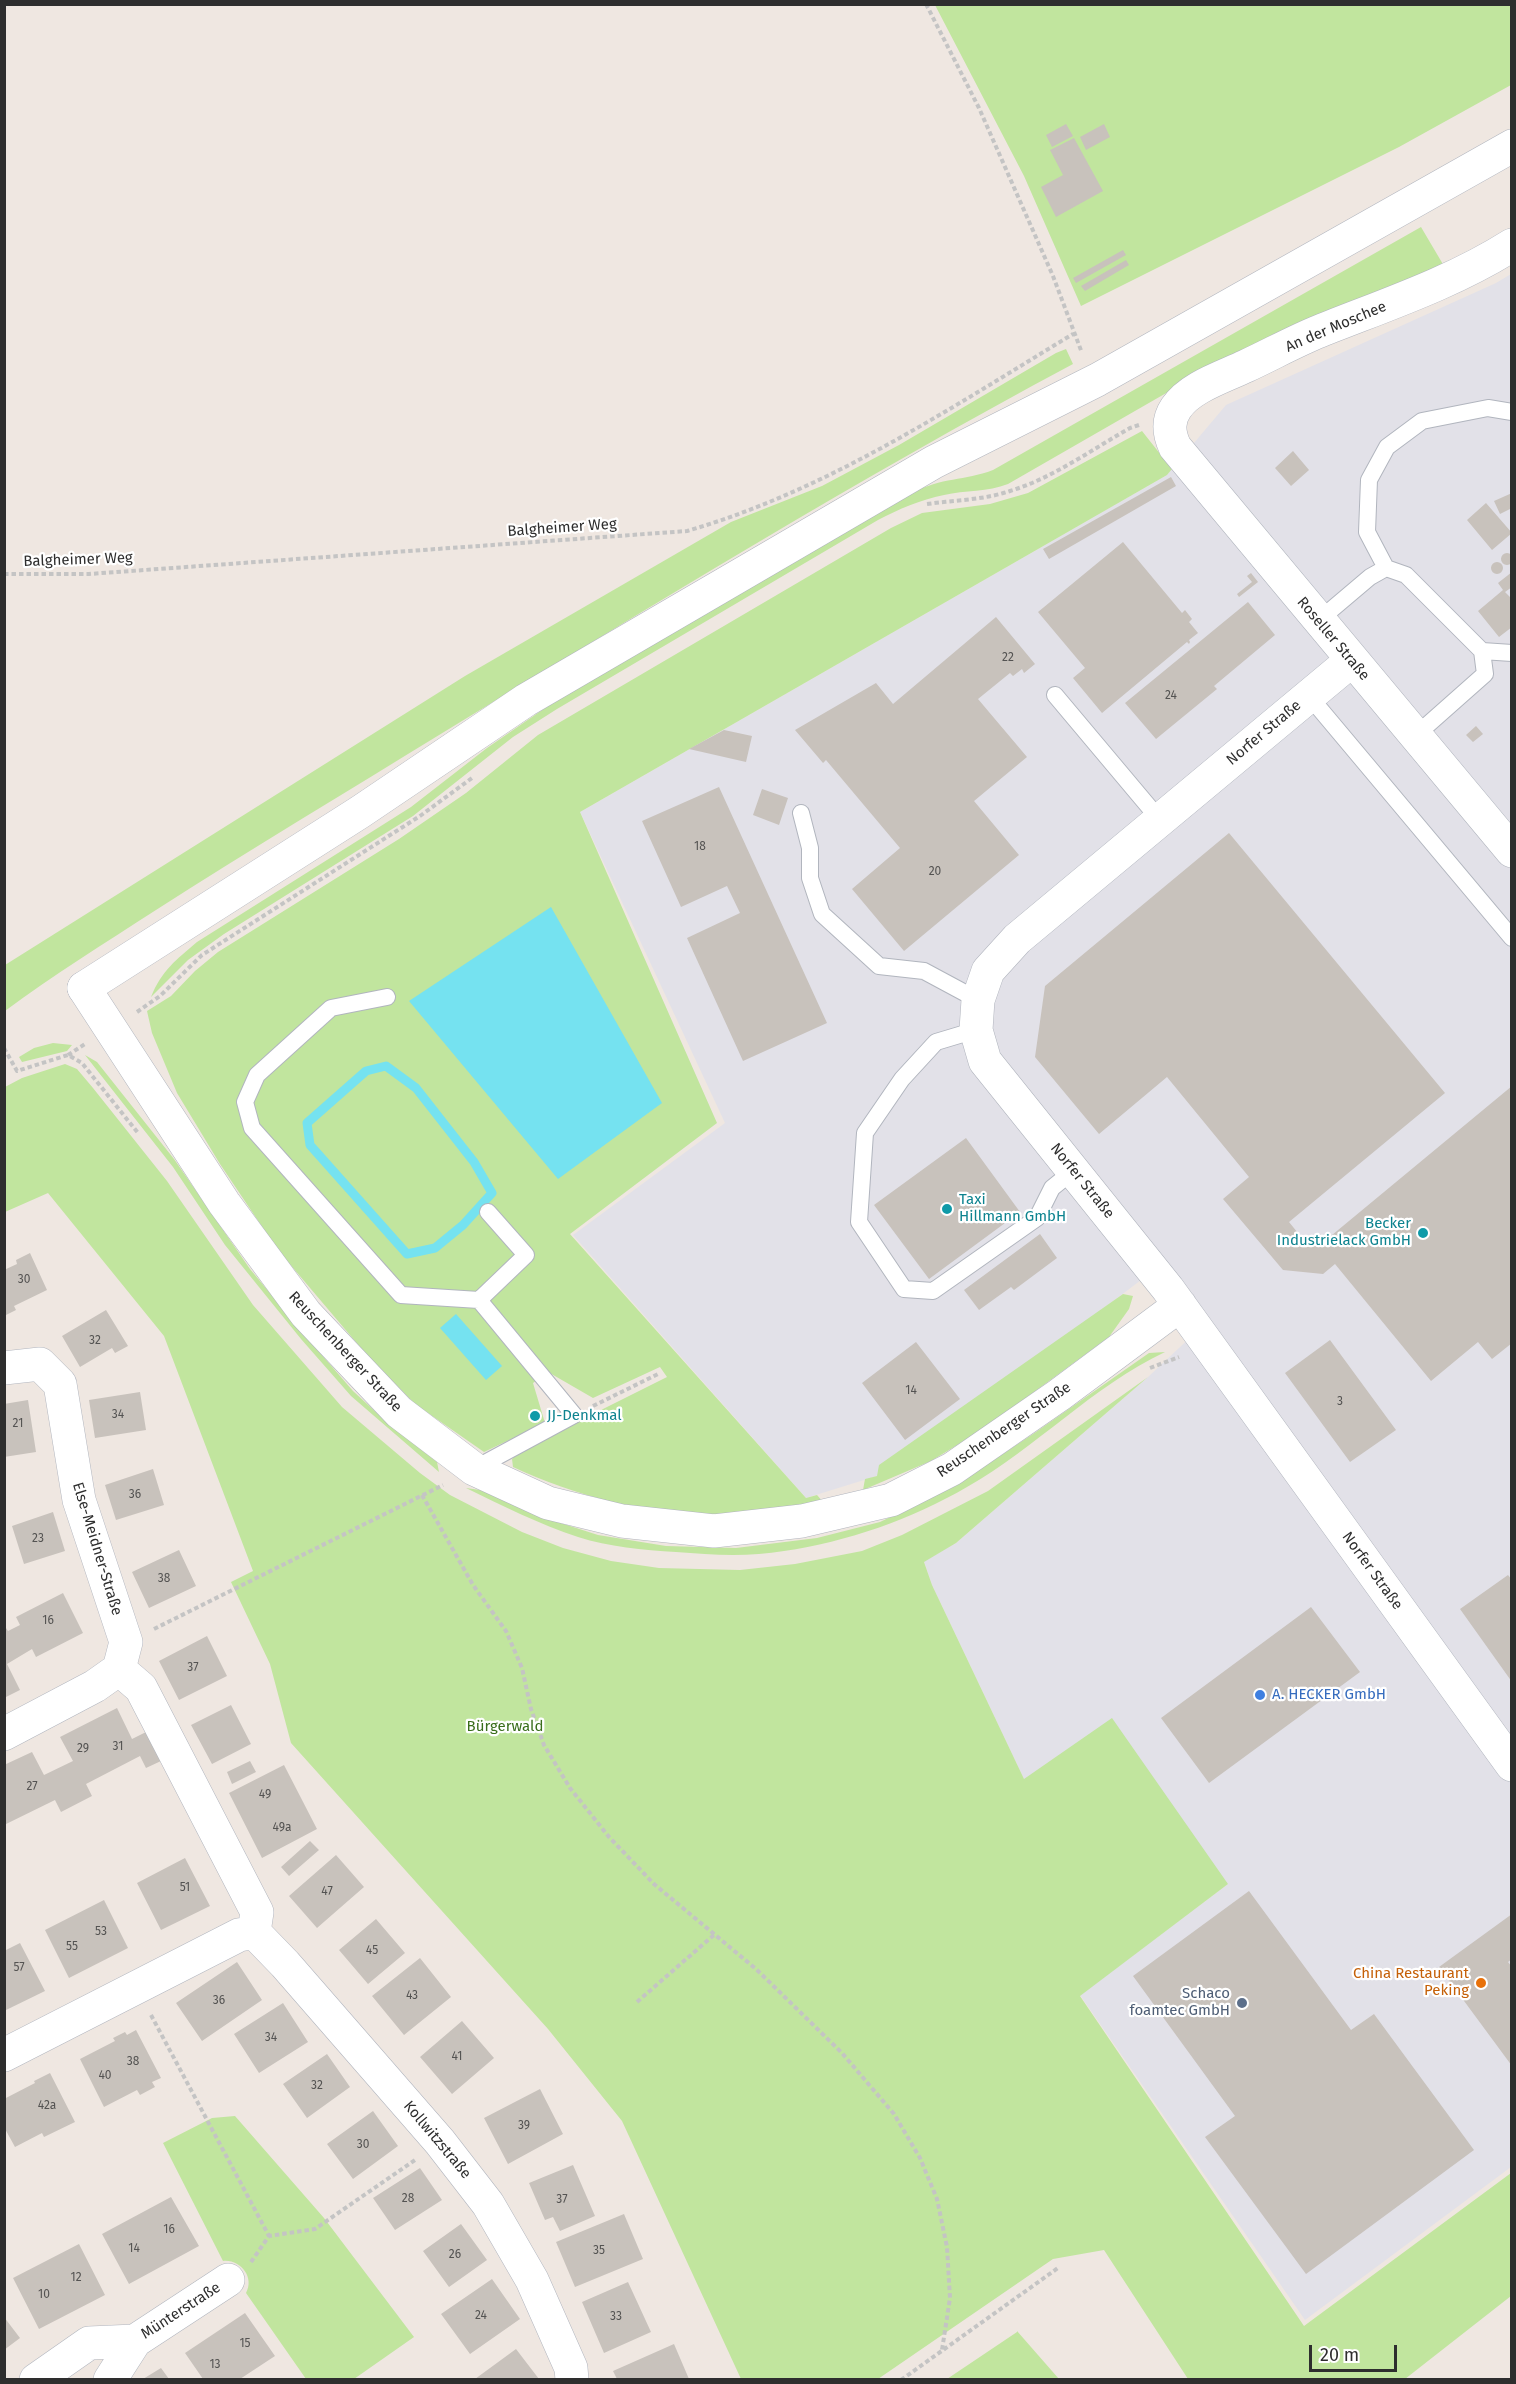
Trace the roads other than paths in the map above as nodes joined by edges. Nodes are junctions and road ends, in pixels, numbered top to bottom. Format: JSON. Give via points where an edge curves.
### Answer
{"nodes":[{"id":1,"x":1512,"y":146,"type":"edge"},
{"id":2,"x":1512,"y":245,"type":"edge"},
{"id":3,"x":1512,"y":412,"type":"edge"},
{"id":4,"x":1171,"y":420,"type":"joint"},
{"id":5,"x":1386,"y":568,"type":"junction"},
{"id":6,"x":1318,"y":621,"type":"junction"},
{"id":7,"x":1482,"y":651,"type":"junction"},
{"id":8,"x":1512,"y":652,"type":"edge"},
{"id":9,"x":1351,"y":661,"type":"junction"},
{"id":10,"x":1055,"y":695,"type":"dead end"},
{"id":11,"x":1309,"y":696,"type":"junction"},
{"id":12,"x":1415,"y":736,"type":"junction"},
{"id":13,"x":801,"y":813,"type":"dead end"},
{"id":14,"x":1160,"y":820,"type":"junction"},
{"id":15,"x":1512,"y":851,"type":"edge"},
{"id":16,"x":1512,"y":938,"type":"edge"},
{"id":17,"x":387,"y":998,"type":"dead end"},
{"id":18,"x":977,"y":1015,"type":"junction"},
{"id":19,"x":1073,"y":1171,"type":"junction"},
{"id":20,"x":488,"y":1212,"type":"dead end"},
{"id":21,"x":479,"y":1300,"type":"junction"},
{"id":22,"x":1180,"y":1305,"type":"junction"},
{"id":23,"x":4,"y":1368,"type":"edge"},
{"id":24,"x":474,"y":1469,"type":"junction"},
{"id":25,"x":123,"y":1655,"type":"junction"},
{"id":26,"x":4,"y":1734,"type":"edge"},
{"id":27,"x":1512,"y":1765,"type":"edge"},
{"id":28,"x":254,"y":1932,"type":"junction"},
{"id":29,"x":4,"y":2055,"type":"edge"},
{"id":30,"x":228,"y":2280,"type":"road end"},
{"id":31,"x":135,"y":2341,"type":"junction"},
{"id":32,"x":36,"y":2379,"type":"edge"},
{"id":33,"x":110,"y":2379,"type":"edge"},
{"id":34,"x":572,"y":2379,"type":"edge"}],
"edges":[{"from":1,"to":24,"type":"street","name":"Reuschenberger Straße","via":[[1097,380],[934,462],[526,700],[360,812],[84,988],[224,1203],[306,1314],[399,1412]]},
{"from":2,"to":4,"type":"street","name":"An der Moschee","via":[[1420,292],[1317,332],[1193,392],[1176,408]]},
{"from":3,"to":5,"type":"lane","via":[[1488,408],[1422,421],[1387,447],[1369,480],[1367,532]]},
{"from":4,"to":6,"type":"street","name":"Roseller Straße","via":[[1169,434],[1175,447]]},
{"from":5,"to":6,"type":"lane"},
{"from":5,"to":7,"type":"lane","via":[[1406,575]]},
{"from":6,"to":9,"type":"street","name":"Roseller Straße"},
{"from":7,"to":8,"type":"lane"},
{"from":7,"to":12,"type":"lane","via":[[1485,674]]},
{"from":9,"to":11,"type":"street","name":"Norfer Straße"},
{"from":9,"to":12,"type":"street","name":"Roseller Straße"},
{"from":10,"to":14,"type":"lane"},
{"from":11,"to":14,"type":"street","name":"Norfer Straße"},
{"from":11,"to":16,"type":"lane"},
{"from":12,"to":15,"type":"street","name":"Roseller Straße"},
{"from":13,"to":18,"type":"lane","via":[[810,848],[810,878],[822,914],[879,966],[924,971]]},
{"from":14,"to":18,"type":"street","name":"Norfer Straße","via":[[1017,939],[988,971]]},
{"from":17,"to":21,"type":"lane","via":[[331,1008],[256,1075],[245,1102],[252,1128],[401,1295]]},
{"from":18,"to":19,"type":"street","name":"Norfer Straße","via":[[985,1061]]},
{"from":18,"to":19,"type":"lane","via":[[936,1042],[902,1079],[865,1133],[859,1222],[904,1289],[933,1291],[1037,1218],[1052,1188]]},
{"from":19,"to":22,"type":"street","name":"Norfer Straße"},
{"from":20,"to":21,"type":"lane","via":[[526,1256]]},
{"from":21,"to":24,"type":"lane","via":[[574,1415]]},
{"from":22,"to":24,"type":"street","name":"Reuschenberger Straße","via":[[952,1469],[891,1500],[802,1521],[714,1531],[622,1521],[548,1503]]},
{"from":22,"to":27,"type":"street","name":"Norfer Straße"},
{"from":23,"to":25,"type":"street","name":"Else-Meidner-Straße","via":[[40,1364],[60,1384],[79,1500]]},
{"from":25,"to":26,"type":"street","via":[[95,1686]]},
{"from":25,"to":28,"type":"street","via":[[256,1912]]},
{"from":28,"to":29,"type":"street","via":[[239,1935]]},
{"from":28,"to":34,"type":"street","name":"Kollwitzstraße","via":[[441,2142],[489,2204],[532,2280],[571,2368]]},
{"from":30,"to":31,"type":"street","name":"Münterstraße"},
{"from":31,"to":32,"type":"street","name":"Münterstraße","via":[[89,2343]]},
{"from":31,"to":33,"type":"street","name":"Münterstraße"}]}
